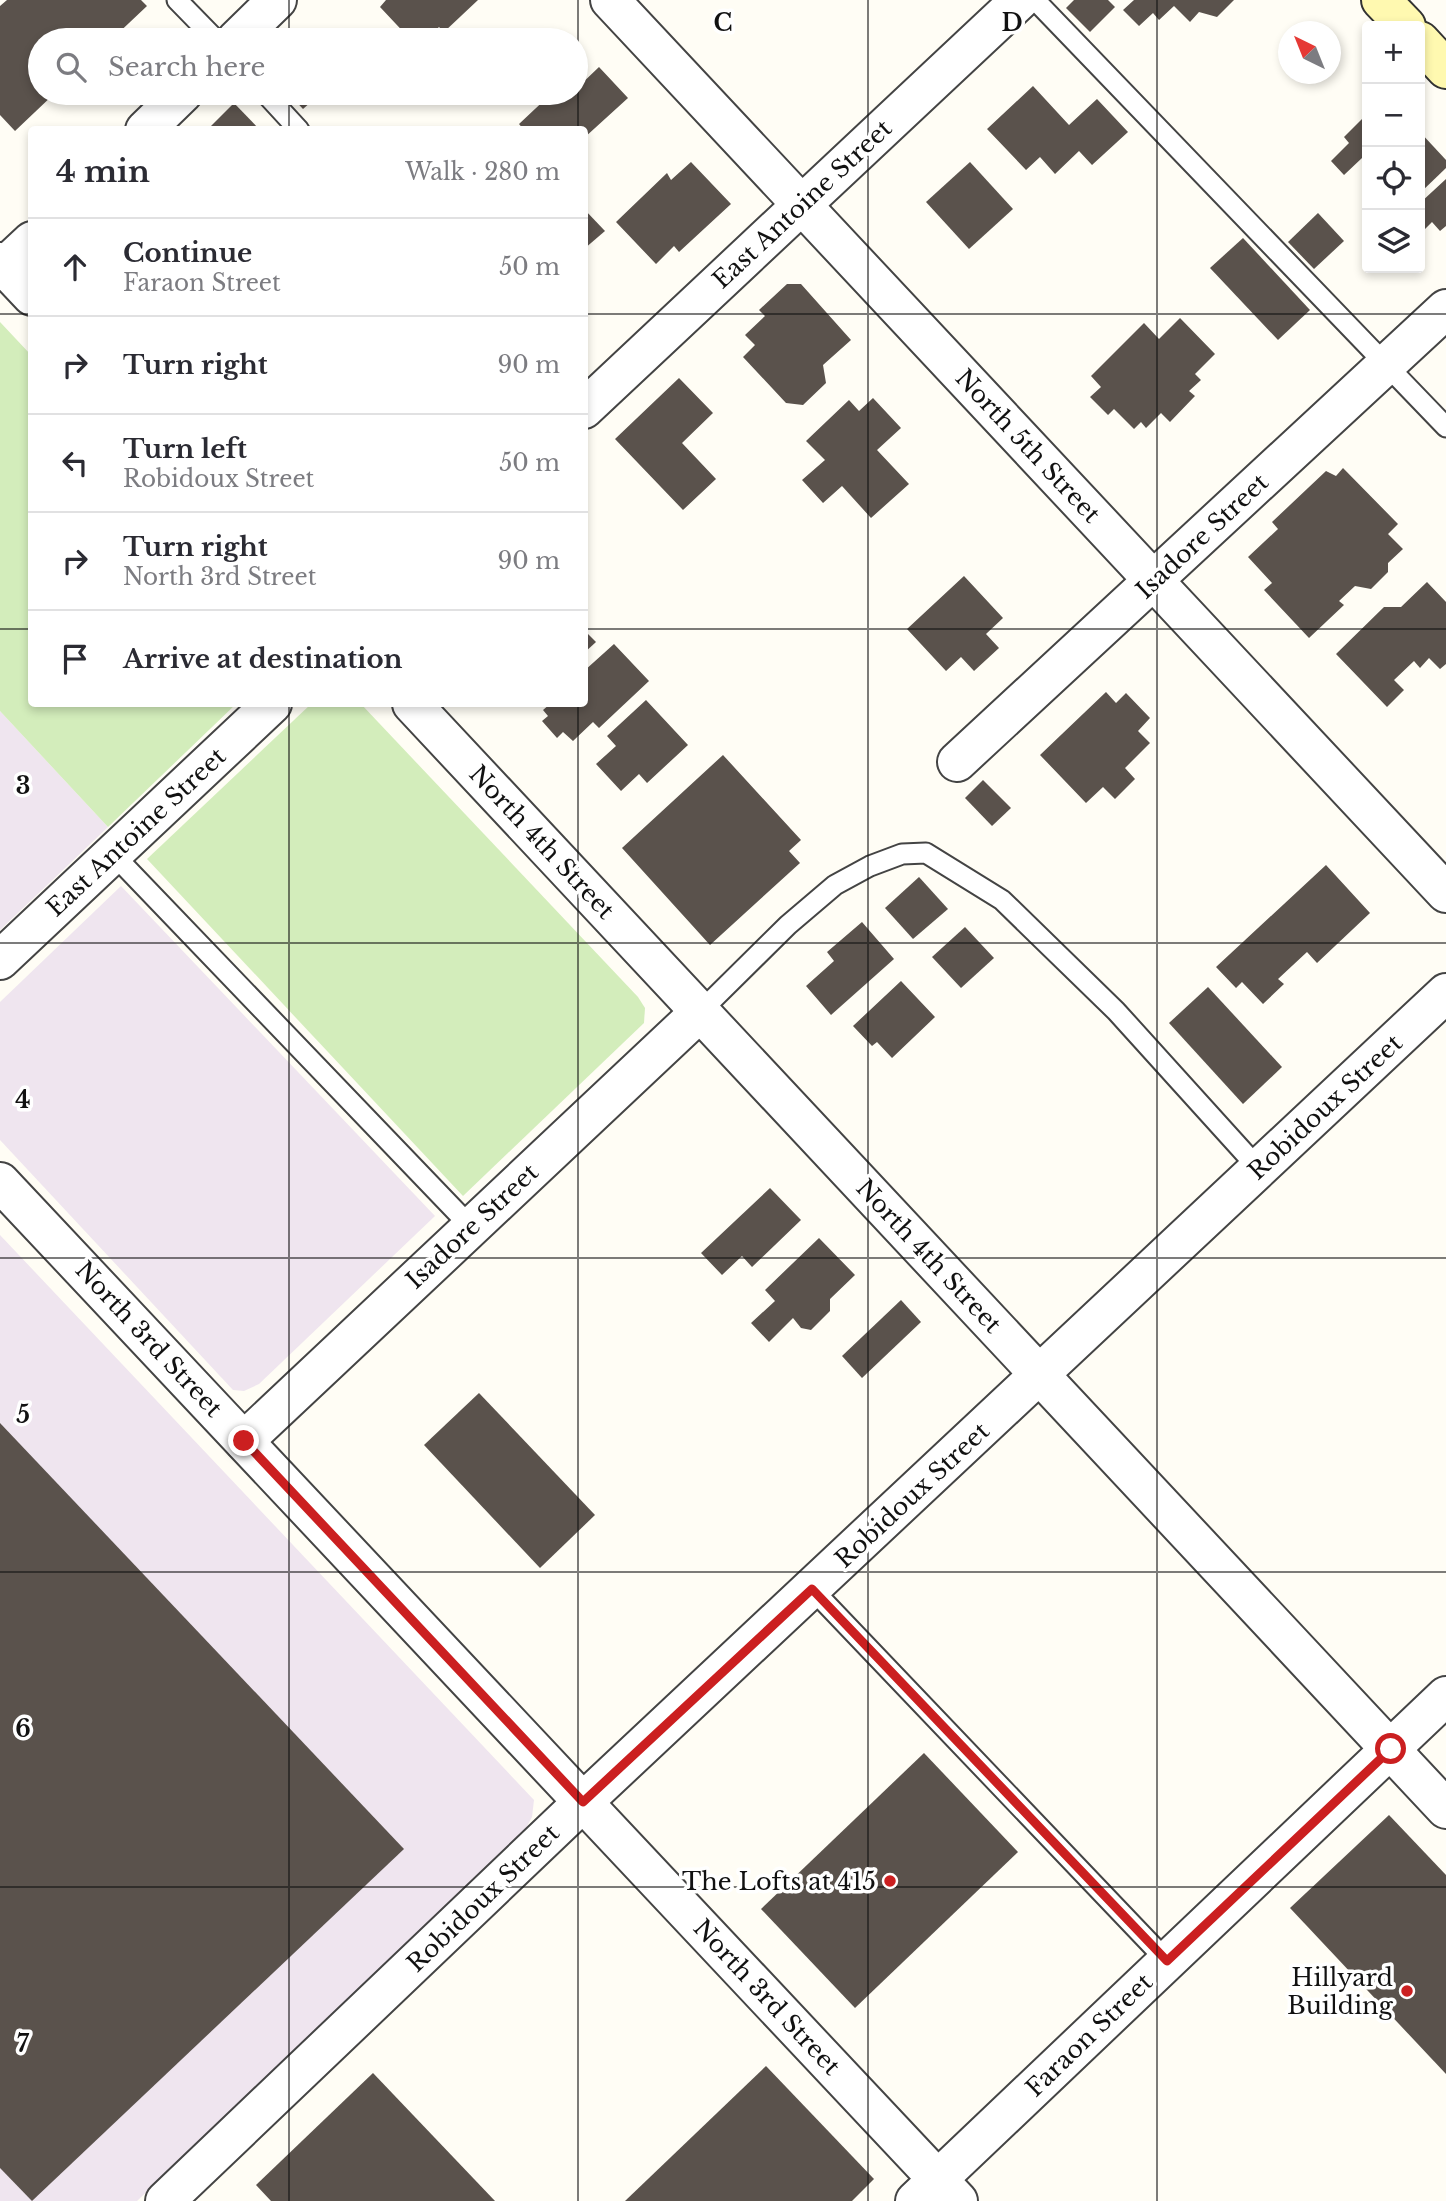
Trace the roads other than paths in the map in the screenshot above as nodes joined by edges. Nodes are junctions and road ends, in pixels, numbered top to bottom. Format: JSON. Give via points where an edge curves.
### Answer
{"nodes":[{"id":1,"x":177,"y":0,"type":"edge"},
{"id":2,"x":277,"y":0,"type":"edge"},
{"id":3,"x":610,"y":0,"type":"edge"},
{"id":4,"x":1020,"y":0,"type":"edge"},
{"id":5,"x":1035,"y":0,"type":"edge"},
{"id":6,"x":1381,"y":0,"type":"edge"},
{"id":7,"x":1401,"y":21,"type":"edge"},
{"id":8,"x":204,"y":28,"type":"edge"},
{"id":9,"x":248,"y":28,"type":"edge"},
{"id":10,"x":1425,"y":46,"type":"edge"},
{"id":11,"x":1446,"y":68,"type":"edge"},
{"id":12,"x":171,"y":105,"type":"edge"},
{"id":13,"x":276,"y":105,"type":"edge"},
{"id":14,"x":149,"y":126,"type":"edge"},
{"id":15,"x":295,"y":126,"type":"edge"},
{"id":16,"x":801,"y":204,"type":"junction"},
{"id":17,"x":28,"y":244,"type":"edge"},
{"id":18,"x":2,"y":265,"type":"edge"},
{"id":19,"x":28,"y":292,"type":"edge"},
{"id":20,"x":1446,"y":309,"type":"edge"},
{"id":21,"x":1386,"y":365,"type":"junction"},
{"id":22,"x":588,"y":405,"type":"edge"},
{"id":23,"x":1446,"y":428,"type":"edge"},
{"id":24,"x":1154,"y":580,"type":"junction"},
{"id":25,"x":269,"y":707,"type":"edge"},
{"id":26,"x":415,"y":707,"type":"edge"},
{"id":27,"x":957,"y":762,"type":"dead end"},
{"id":28,"x":113,"y":854,"type":"junction"},
{"id":29,"x":1446,"y":892,"type":"edge"},
{"id":30,"x":0,"y":960,"type":"edge"},
{"id":31,"x":1446,"y":993,"type":"edge"},
{"id":32,"x":700,"y":1012,"type":"junction"},
{"id":33,"x":1259,"y":1169,"type":"junction"},
{"id":34,"x":0,"y":1182,"type":"edge"},
{"id":35,"x":471,"y":1227,"type":"junction"},
{"id":36,"x":1040,"y":1376,"type":"junction"},
{"id":37,"x":244,"y":1441,"type":"junction"},
{"id":38,"x":812,"y":1589,"type":"junction"},
{"id":39,"x":1446,"y":1696,"type":"edge"},
{"id":40,"x":1391,"y":1749,"type":"junction"},
{"id":41,"x":583,"y":1802,"type":"junction"},
{"id":42,"x":1446,"y":1808,"type":"edge"},
{"id":43,"x":1167,"y":1961,"type":"junction"},
{"id":44,"x":937,"y":2194,"type":"edge"},
{"id":45,"x":165,"y":2201,"type":"edge"}],
"edges":[{"from":1,"to":8,"type":"lane"},
{"from":2,"to":9,"type":"street"},
{"from":3,"to":16,"type":"street","name":"North 5th Street"},
{"from":4,"to":16,"type":"street","name":"East Antoine Street"},
{"from":5,"to":21,"type":"lane"},
{"from":6,"to":7,"type":"main road"},
{"from":10,"to":11,"type":"main road"},
{"from":12,"to":14,"type":"street"},
{"from":13,"to":15,"type":"lane"},
{"from":16,"to":22,"type":"street","name":"East Antoine Street"},
{"from":16,"to":24,"type":"street","name":"North 5th Street"},
{"from":17,"to":18,"type":"street"},
{"from":18,"to":19,"type":"street"},
{"from":20,"to":21,"type":"street","name":"Isadore Street"},
{"from":21,"to":23,"type":"lane"},
{"from":21,"to":24,"type":"street","name":"Isadore Street"},
{"from":24,"to":27,"type":"street","name":"Isadore Street"},
{"from":24,"to":29,"type":"street","name":"North 5th Street"},
{"from":25,"to":28,"type":"street","name":"East Antoine Street"},
{"from":26,"to":32,"type":"street","name":"North 4th Street"},
{"from":28,"to":30,"type":"street","name":"East Antoine Street"},
{"from":28,"to":35,"type":"lane"},
{"from":31,"to":33,"type":"street","name":"Robidoux Street"},
{"from":32,"to":33,"type":"lane","via":[[835,885],[902,854],[926,853],[1002,900],[1116,1011]]},
{"from":32,"to":35,"type":"street","name":"Isadore Street"},
{"from":32,"to":36,"type":"street","name":"North 4th Street"},
{"from":33,"to":36,"type":"street","name":"Robidoux Street"},
{"from":34,"to":37,"type":"street","name":"North 3rd Street"},
{"from":35,"to":37,"type":"street","name":"Isadore Street"},
{"from":36,"to":38,"type":"street","name":"Robidoux Street"},
{"from":36,"to":40,"type":"street","name":"North 4th Street"},
{"from":37,"to":41,"type":"street","name":"North 3rd Street"},
{"from":38,"to":41,"type":"street","name":"Robidoux Street"},
{"from":38,"to":43,"type":"lane"},
{"from":39,"to":40,"type":"street","name":"Faraon Street"},
{"from":40,"to":42,"type":"street","name":"North 4th Street"},
{"from":40,"to":43,"type":"street","name":"Faraon Street"},
{"from":41,"to":44,"type":"street","name":"North 3rd Street"},
{"from":41,"to":45,"type":"street","name":"Robidoux Street"},
{"from":43,"to":44,"type":"street","name":"Faraon Street"}]}
